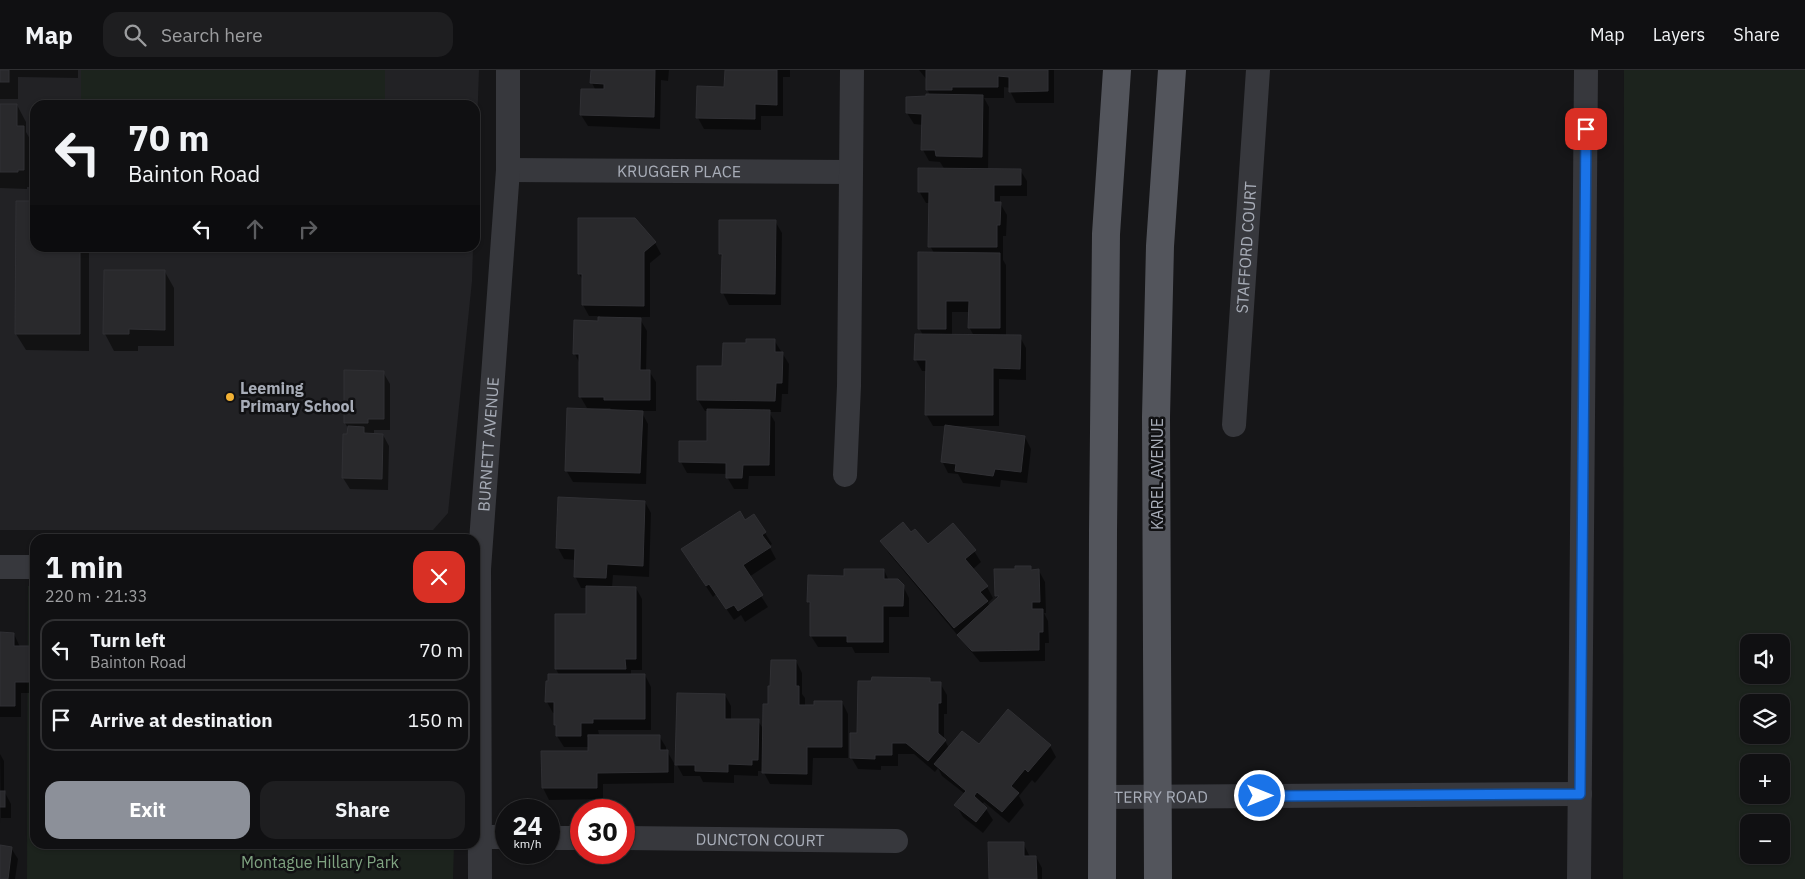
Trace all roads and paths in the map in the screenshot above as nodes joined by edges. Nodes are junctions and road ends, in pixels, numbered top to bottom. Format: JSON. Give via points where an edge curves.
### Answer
{"nodes":[{"id":1,"x":508,"y":70,"type":"edge"},
{"id":2,"x":852,"y":70,"type":"edge"},
{"id":3,"x":1117,"y":70,"type":"edge"},
{"id":4,"x":1172,"y":70,"type":"edge"},
{"id":5,"x":1258,"y":70,"type":"edge"},
{"id":6,"x":1586,"y":70,"type":"edge"},
{"id":7,"x":508,"y":170,"type":"junction"},
{"id":8,"x":851,"y":172,"type":"junction"},
{"id":9,"x":1234,"y":425,"type":"dead end"},
{"id":10,"x":845,"y":475,"type":"dead end"},
{"id":11,"x":480,"y":534,"type":"edge"},
{"id":12,"x":0,"y":567,"type":"edge"},
{"id":13,"x":30,"y":567,"type":"edge"},
{"id":14,"x":480,"y":770,"type":"edge"},
{"id":15,"x":1580,"y":794,"type":"junction"},
{"id":16,"x":1102,"y":797,"type":"junction"},
{"id":17,"x":1157,"y":797,"type":"junction"},
{"id":18,"x":481,"y":837,"type":"junction"},
{"id":19,"x":495,"y":837,"type":"edge"},
{"id":20,"x":635,"y":838,"type":"edge"},
{"id":21,"x":896,"y":841,"type":"dead end"},
{"id":22,"x":480,"y":879,"type":"edge"},
{"id":23,"x":1102,"y":879,"type":"edge"},
{"id":24,"x":1158,"y":879,"type":"edge"},
{"id":25,"x":1579,"y":879,"type":"edge"}],
"edges":[{"from":1,"to":7,"type":"street","name":"BURNETT AVENUE"},
{"from":2,"to":8,"type":"street"},
{"from":3,"to":16,"type":"main road","via":[[1106,244]]},
{"from":4,"to":17,"type":"main road","name":"KAREL AVENUE","via":[[1160,246]]},
{"from":5,"to":9,"type":"street","name":"STAFFORD COURT"},
{"from":6,"to":15,"type":"street"},
{"from":7,"to":8,"type":"street","name":"KRUGGER PLACE"},
{"from":7,"to":11,"type":"street","name":"BURNETT AVENUE"},
{"from":8,"to":10,"type":"street"},
{"from":12,"to":13,"type":"street"},
{"from":14,"to":18,"type":"street","name":"BURNETT AVENUE"},
{"from":15,"to":17,"type":"street","name":"TERRY ROAD"},
{"from":15,"to":25,"type":"street"},
{"from":16,"to":17,"type":"street","name":"TERRY ROAD"},
{"from":16,"to":23,"type":"main road"},
{"from":17,"to":24,"type":"main road","name":"KAREL AVENUE"},
{"from":18,"to":19,"type":"street"},
{"from":18,"to":22,"type":"street","name":"BURNETT AVENUE"},
{"from":20,"to":21,"type":"street","name":"DUNCTON COURT"}]}
